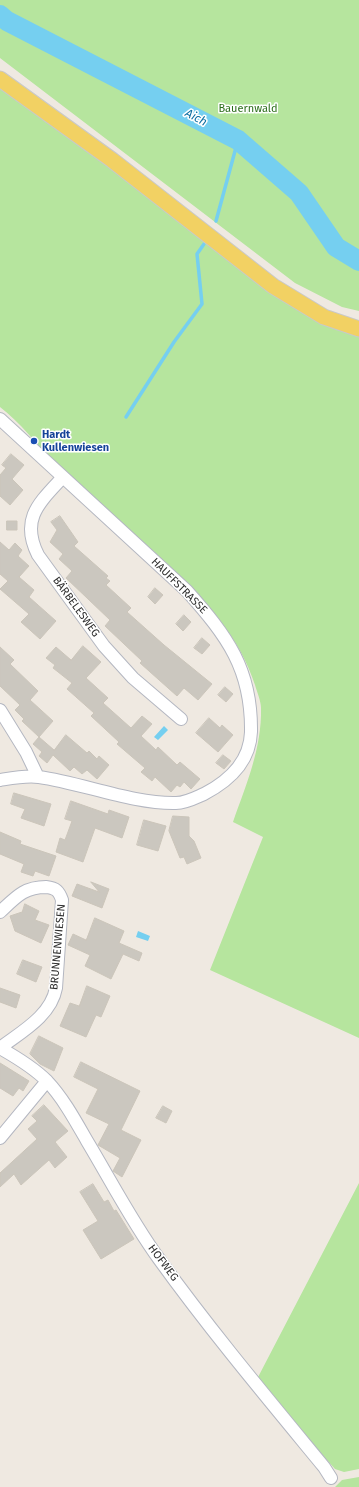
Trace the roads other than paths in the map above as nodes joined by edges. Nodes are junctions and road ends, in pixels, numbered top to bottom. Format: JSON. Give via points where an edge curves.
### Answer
{"nodes":[{"id":1,"x":0,"y":79,"type":"edge"},
{"id":2,"x":359,"y":329,"type":"edge"},
{"id":3,"x":0,"y":419,"type":"edge"},
{"id":4,"x":63,"y":477,"type":"junction"},
{"id":5,"x":0,"y":710,"type":"edge"},
{"id":6,"x":181,"y":719,"type":"dead end"},
{"id":7,"x":38,"y":777,"type":"junction"},
{"id":8,"x":0,"y":780,"type":"edge"},
{"id":9,"x":0,"y":912,"type":"edge"},
{"id":10,"x":0,"y":1048,"type":"edge"},
{"id":11,"x":47,"y":1081,"type":"junction"},
{"id":12,"x":0,"y":1138,"type":"edge"},
{"id":13,"x":331,"y":1478,"type":"dead end"}],
"edges":[{"from":1,"to":2,"type":"main road","via":[[112,160],[273,286],[324,317]]},
{"from":3,"to":4,"type":"street","name":"HAUFFSTRASSE"},
{"from":4,"to":6,"type":"street","name":"BÄRBELESWEG","via":[[38,504],[32,518],[32,542],[38,555],[104,646],[133,678]]},
{"from":4,"to":7,"type":"street","name":"HAUFFSTRASSE","via":[[187,591],[227,640],[239,662],[249,691],[251,737],[247,754],[229,778],[216,788],[191,800],[177,803],[147,800]]},
{"from":5,"to":7,"type":"street"},
{"from":7,"to":8,"type":"street","name":"HAUFFSTRASSE"},
{"from":9,"to":10,"type":"street","name":"BRUNNENWIESEN","via":[[30,888],[53,888],[58,890],[62,900],[56,988],[52,1001],[39,1018]]},
{"from":10,"to":11,"type":"street","name":"HOFWEG","via":[[35,1070]]},
{"from":11,"to":12,"type":"street"},
{"from":11,"to":13,"type":"street","name":"HOFWEG","via":[[75,1120],[136,1227]]}]}
